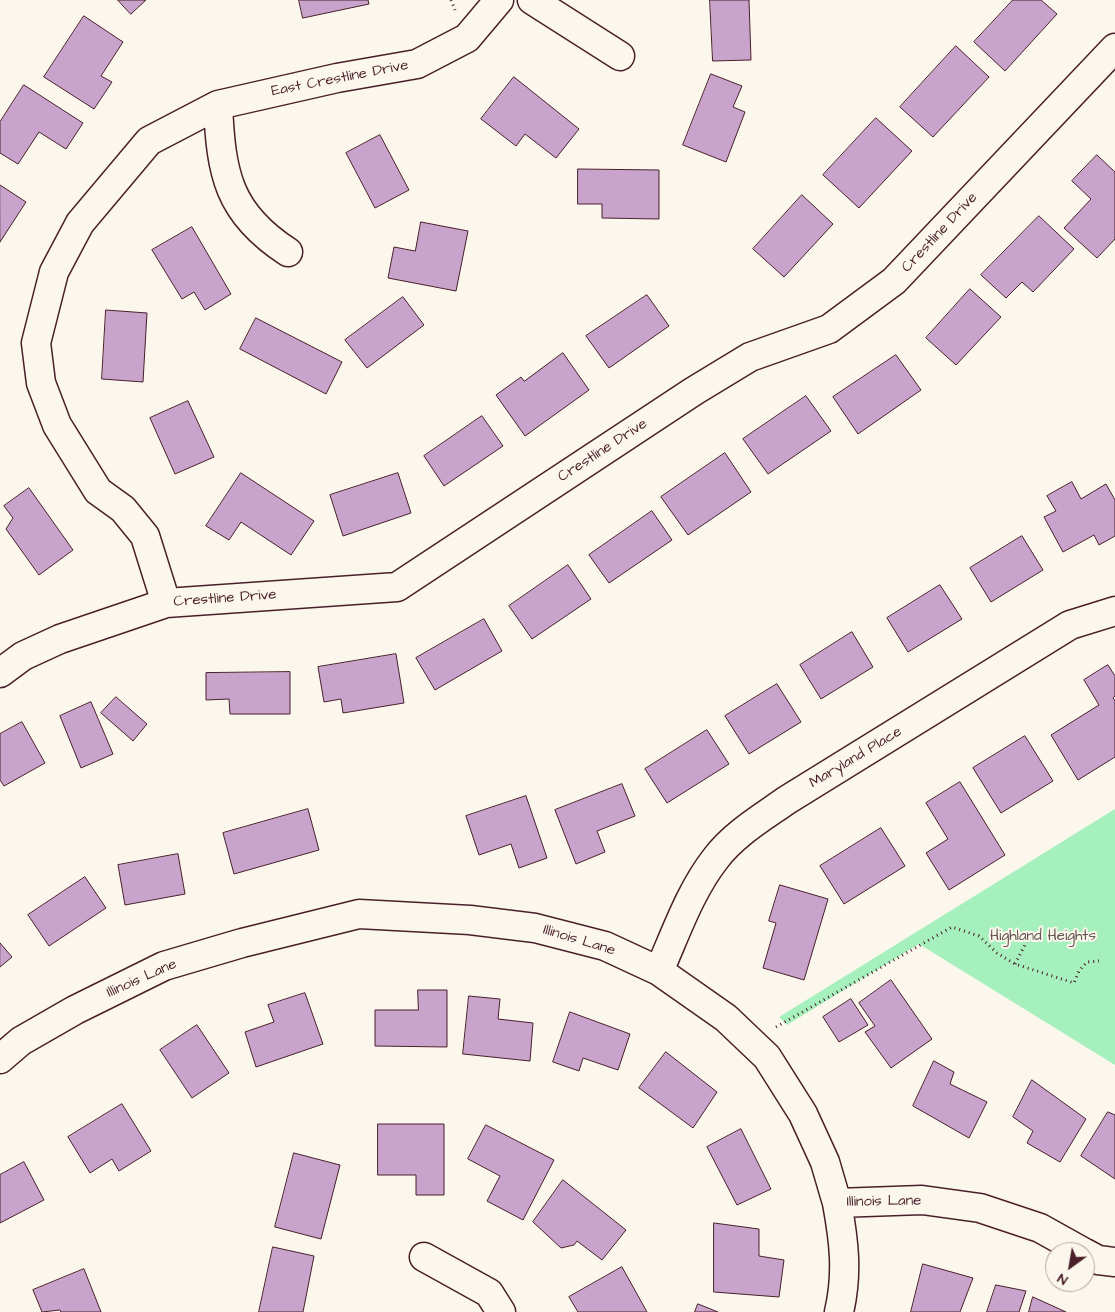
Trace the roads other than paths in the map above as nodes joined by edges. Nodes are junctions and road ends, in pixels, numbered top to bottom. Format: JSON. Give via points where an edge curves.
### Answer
{"nodes":[{"id":1,"x":499,"y":0,"type":"edge"},
{"id":2,"x":532,"y":0,"type":"edge"},
{"id":3,"x":1115,"y":48,"type":"edge"},
{"id":4,"x":620,"y":56,"type":"dead end"},
{"id":5,"x":218,"y":106,"type":"junction"},
{"id":6,"x":288,"y":252,"type":"dead end"},
{"id":7,"x":166,"y":603,"type":"junction"},
{"id":8,"x":1115,"y":611,"type":"edge"},
{"id":9,"x":0,"y":673,"type":"edge"},
{"id":10,"x":659,"y":971,"type":"junction"},
{"id":11,"x":0,"y":1059,"type":"edge"},
{"id":12,"x":837,"y":1203,"type":"junction"},
{"id":13,"x":1065,"y":1242,"type":"edge"},
{"id":14,"x":424,"y":1257,"type":"dead end"},
{"id":15,"x":1095,"y":1258,"type":"edge"},
{"id":16,"x":1115,"y":1262,"type":"edge"},
{"id":17,"x":501,"y":1312,"type":"edge"},
{"id":18,"x":839,"y":1312,"type":"edge"}],
"edges":[{"from":1,"to":5,"type":"street","name":"East Crestline Drive","via":[[467,38],[417,64],[337,78]]},
{"from":2,"to":4,"type":"street"},
{"from":3,"to":7,"type":"street","name":"Crestline Drive","via":[[894,281],[829,329],[750,357],[694,391],[397,587]]},
{"from":5,"to":6,"type":"street","via":[[220,148],[228,181],[241,211],[264,237]]},
{"from":5,"to":7,"type":"street","name":"East Crestline Drive","via":[[149,141],[80,224],[54,272],[36,344],[41,383],[57,425],[98,491],[123,509],[145,536]]},
{"from":7,"to":9,"type":"street","name":"Crestline Drive","via":[[60,640],[23,656]]},
{"from":8,"to":10,"type":"street","name":"Maryland Place","via":[[1070,625],[787,800],[744,831],[716,857],[690,900]]},
{"from":10,"to":11,"type":"street","name":"Illinois Lane","via":[[605,946],[535,928],[470,920],[359,914],[164,966],[75,1010],[21,1041]]},
{"from":10,"to":12,"type":"street","name":"Illinois Lane","via":[[726,1018],[767,1057],[803,1114],[825,1162]]},
{"from":12,"to":13,"type":"street","name":"Illinois Lane","via":[[922,1200],[980,1208],[1040,1228]]},
{"from":12,"to":18,"type":"street","via":[[845,1248]]},
{"from":14,"to":17,"type":"street","via":[[489,1293]]},
{"from":15,"to":16,"type":"street","name":"Illinois Lane"}]}
